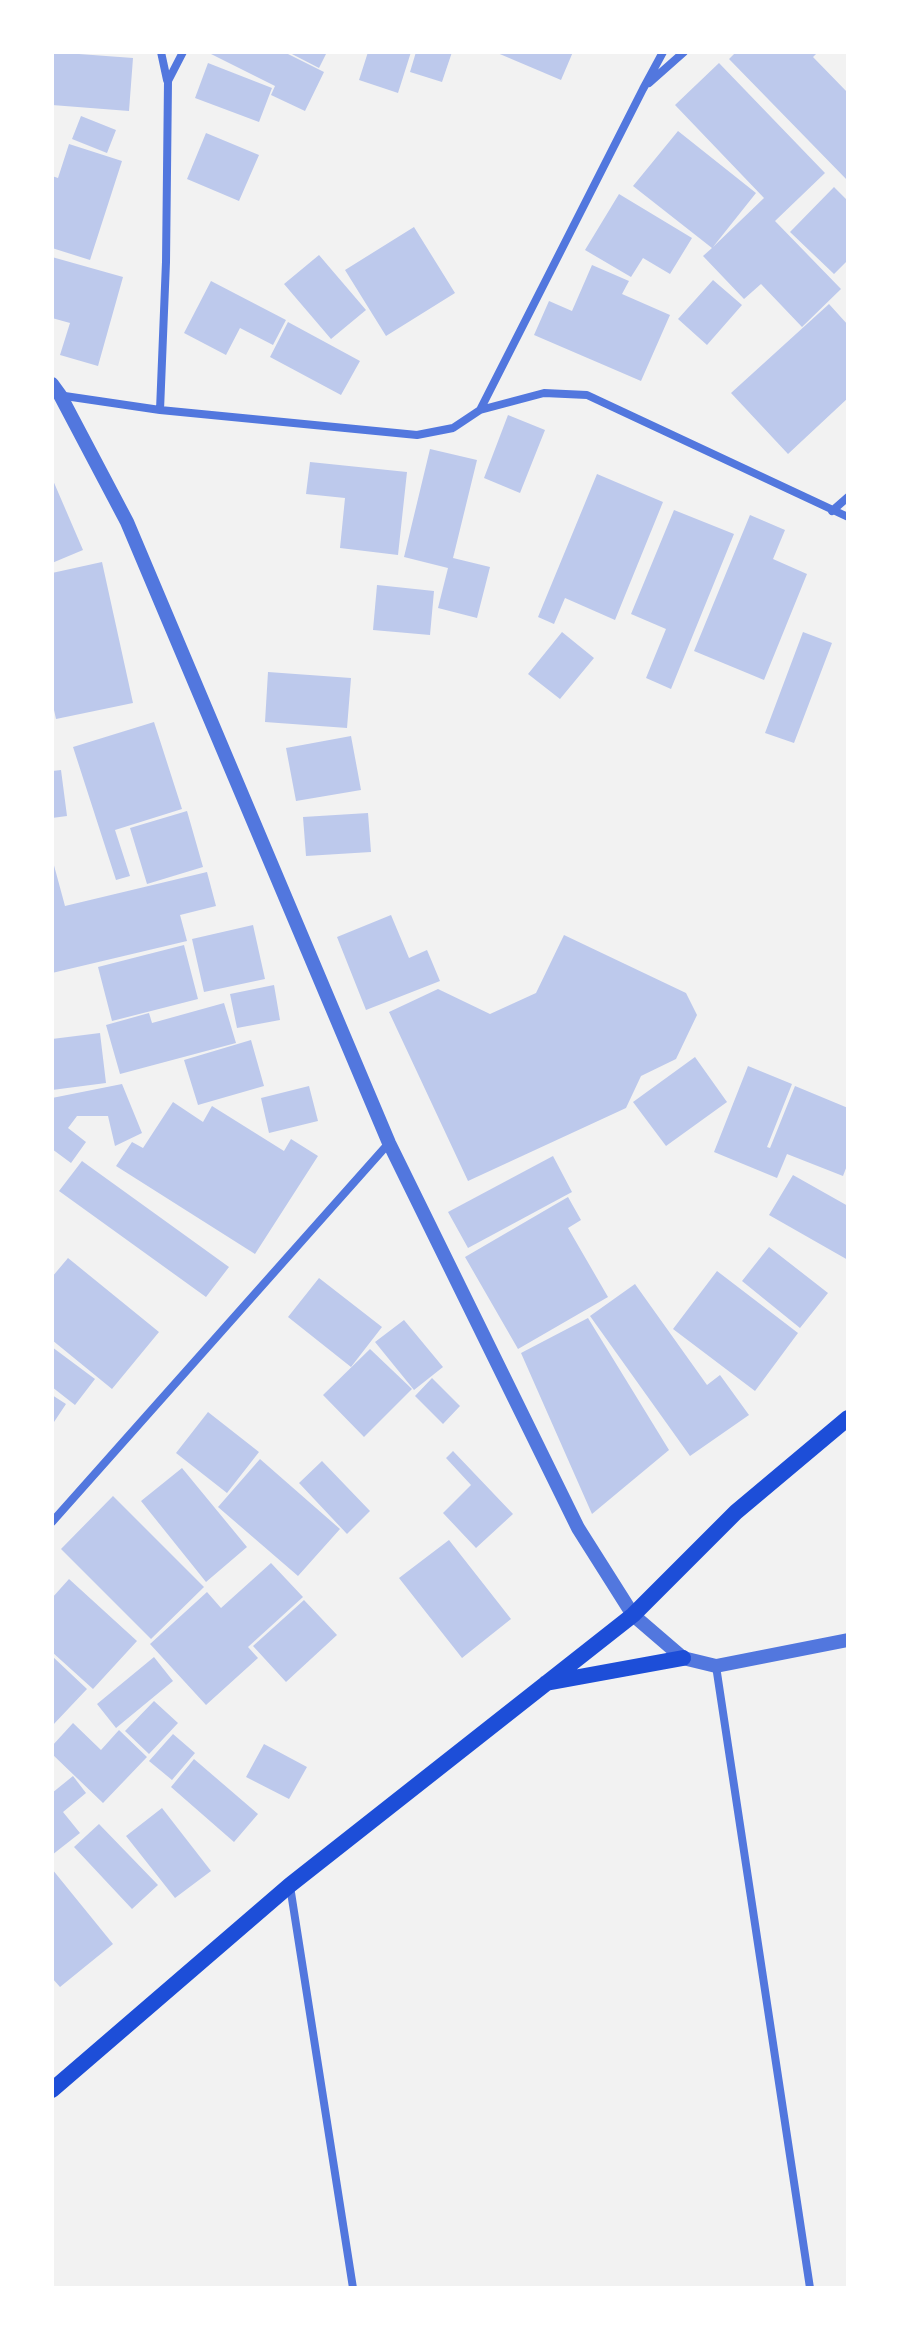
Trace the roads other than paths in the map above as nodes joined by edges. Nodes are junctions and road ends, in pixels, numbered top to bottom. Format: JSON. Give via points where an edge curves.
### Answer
{"nodes":[{"id":1,"x":161,"y":52,"type":"edge"},
{"id":2,"x":183,"y":52,"type":"edge"},
{"id":3,"x":663,"y":52,"type":"edge"},
{"id":4,"x":684,"y":52,"type":"edge"},
{"id":5,"x":168,"y":81,"type":"junction"},
{"id":6,"x":643,"y":89,"type":"junction"},
{"id":7,"x":55,"y":391,"type":"edge"},
{"id":8,"x":160,"y":410,"type":"junction"},
{"id":9,"x":480,"y":410,"type":"junction"},
{"id":10,"x":848,"y":497,"type":"edge"},
{"id":11,"x":832,"y":511,"type":"junction"},
{"id":12,"x":848,"y":517,"type":"edge"},
{"id":13,"x":389,"y":1143,"type":"junction"},
{"id":14,"x":848,"y":1418,"type":"edge"},
{"id":15,"x":52,"y":1522,"type":"edge"},
{"id":16,"x":633,"y":1615,"type":"junction"},
{"id":17,"x":848,"y":1640,"type":"edge"},
{"id":18,"x":683,"y":1658,"type":"junction"},
{"id":19,"x":716,"y":1666,"type":"junction"},
{"id":20,"x":544,"y":1683,"type":"junction"},
{"id":21,"x":290,"y":1885,"type":"junction"},
{"id":22,"x":52,"y":2090,"type":"edge"},
{"id":23,"x":353,"y":2288,"type":"edge"},
{"id":24,"x":810,"y":2288,"type":"edge"}],
"edges":[{"from":1,"to":5,"type":"street"},
{"from":2,"to":5,"type":"street"},
{"from":3,"to":6,"type":"street"},
{"from":4,"to":6,"type":"street"},
{"from":5,"to":8,"type":"street"},
{"from":6,"to":9,"type":"street"},
{"from":7,"to":8,"type":"street"},
{"from":7,"to":13,"type":"street","via":[[127,522]]},
{"from":8,"to":9,"type":"street","via":[[417,435],[453,428]]},
{"from":9,"to":11,"type":"street","via":[[544,393],[587,395]]},
{"from":10,"to":11,"type":"street"},
{"from":11,"to":12,"type":"street"},
{"from":13,"to":15,"type":"street"},
{"from":13,"to":16,"type":"street","via":[[578,1528]]},
{"from":14,"to":16,"type":"main road","via":[[736,1512]]},
{"from":16,"to":18,"type":"street"},
{"from":16,"to":20,"type":"main road"},
{"from":17,"to":19,"type":"street"},
{"from":18,"to":19,"type":"street"},
{"from":18,"to":20,"type":"main road"},
{"from":19,"to":24,"type":"street"},
{"from":20,"to":21,"type":"main road"},
{"from":21,"to":22,"type":"main road"},
{"from":21,"to":23,"type":"street"}]}
